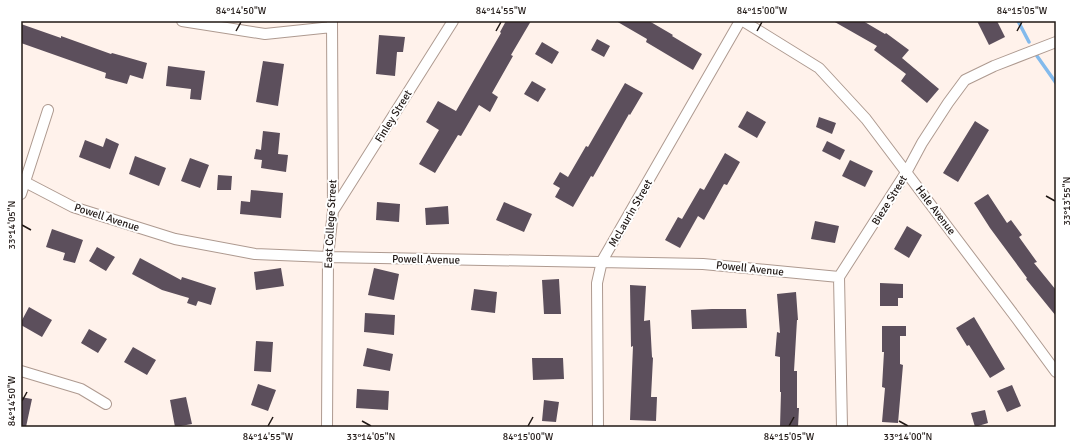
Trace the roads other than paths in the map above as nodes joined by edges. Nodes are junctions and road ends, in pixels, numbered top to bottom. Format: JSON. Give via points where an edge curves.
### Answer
{"nodes":[{"id":1,"x":182,"y":21,"type":"edge"},
{"id":2,"x":453,"y":21,"type":"edge"},
{"id":3,"x":741,"y":21,"type":"edge"},
{"id":4,"x":332,"y":24,"type":"edge"},
{"id":5,"x":1056,"y":42,"type":"edge"},
{"id":6,"x":48,"y":110,"type":"dead end"},
{"id":7,"x":907,"y":171,"type":"junction"},
{"id":8,"x":25,"y":182,"type":"junction"},
{"id":9,"x":21,"y":194,"type":"edge"},
{"id":10,"x":333,"y":211,"type":"junction"},
{"id":11,"x":328,"y":257,"type":"junction"},
{"id":12,"x":602,"y":261,"type":"junction"},
{"id":13,"x":840,"y":277,"type":"junction"},
{"id":14,"x":21,"y":371,"type":"edge"},
{"id":15,"x":1056,"y":372,"type":"edge"},
{"id":16,"x":106,"y":404,"type":"dead end"},
{"id":17,"x":327,"y":427,"type":"edge"},
{"id":18,"x":598,"y":427,"type":"edge"},
{"id":19,"x":842,"y":427,"type":"edge"}],
"edges":[{"from":1,"to":4,"type":"street","via":[[265,34]]},
{"from":2,"to":10,"type":"street","name":"Finley Street"},
{"from":3,"to":7,"type":"street","name":"Hale Avenue","via":[[819,68],[866,119]]},
{"from":3,"to":12,"type":"street","name":"McLaurin Street"},
{"from":4,"to":10,"type":"street","name":"East College Street"},
{"from":5,"to":7,"type":"street","name":"Bieze Street","via":[[965,80],[922,143]]},
{"from":6,"to":8,"type":"street"},
{"from":7,"to":13,"type":"street","name":"Bieze Street"},
{"from":7,"to":15,"type":"street","name":"Hale Avenue"},
{"from":8,"to":9,"type":"street"},
{"from":8,"to":11,"type":"street","name":"Powell Avenue","via":[[73,207],[175,239],[256,254]]},
{"from":10,"to":11,"type":"street","name":"East College Street"},
{"from":11,"to":12,"type":"street","name":"Powell Avenue"},
{"from":11,"to":17,"type":"street","name":"East College Street"},
{"from":12,"to":13,"type":"street","name":"Powell Avenue","via":[[702,264]]},
{"from":12,"to":18,"type":"street","name":"McLaurin Street","via":[[597,283]]},
{"from":13,"to":19,"type":"street"},
{"from":14,"to":16,"type":"street","via":[[81,390]]}]}
